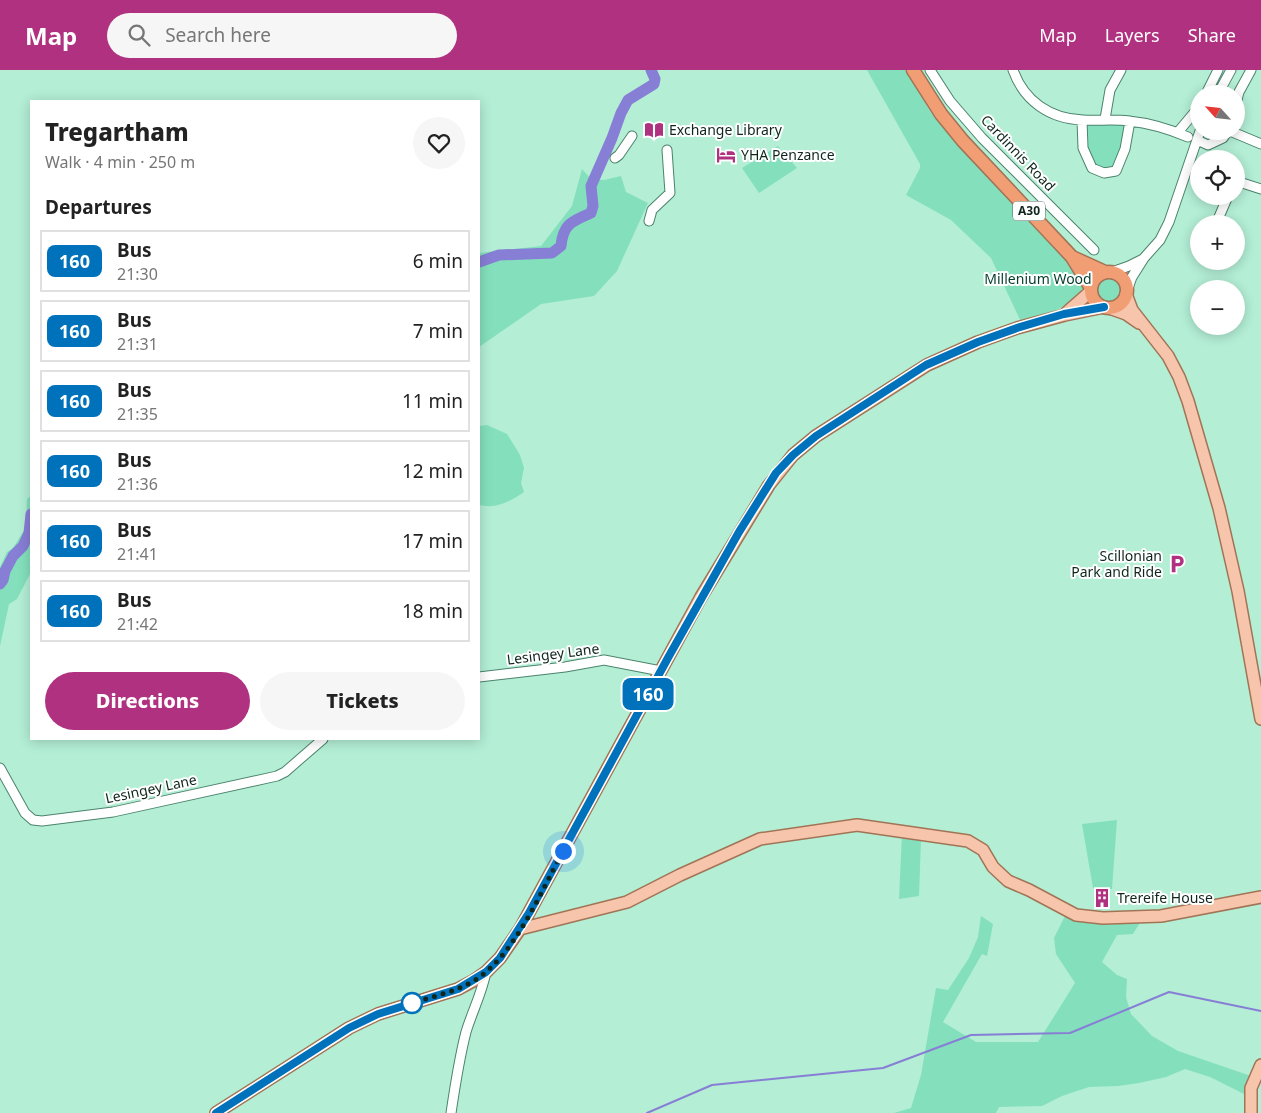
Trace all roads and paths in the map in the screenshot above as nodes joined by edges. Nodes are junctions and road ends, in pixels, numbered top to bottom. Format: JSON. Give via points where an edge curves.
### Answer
{"nodes":[{"id":1,"x":913,"y":70,"type":"edge"},
{"id":2,"x":930,"y":70,"type":"edge"},
{"id":3,"x":1013,"y":70,"type":"edge"},
{"id":4,"x":1121,"y":70,"type":"edge"},
{"id":5,"x":1218,"y":70,"type":"edge"},
{"id":6,"x":1230,"y":70,"type":"edge"},
{"id":7,"x":1250,"y":70,"type":"edge"},
{"id":8,"x":1210,"y":85,"type":"edge"},
{"id":9,"x":1222,"y":85,"type":"edge"},
{"id":10,"x":1242,"y":85,"type":"edge"},
{"id":11,"x":1190,"y":118,"type":"edge"},
{"id":12,"x":1105,"y":119,"type":"junction"},
{"id":13,"x":1082,"y":120,"type":"junction"},
{"id":14,"x":1130,"y":121,"type":"junction"},
{"id":15,"x":1178,"y":132,"type":"junction"},
{"id":16,"x":632,"y":136,"type":"dead end"},
{"id":17,"x":1188,"y":137,"type":"dead end"},
{"id":18,"x":1245,"y":138,"type":"edge"},
{"id":19,"x":1198,"y":140,"type":"edge"},
{"id":20,"x":1203,"y":140,"type":"edge"},
{"id":21,"x":1219,"y":140,"type":"edge"},
{"id":22,"x":1261,"y":144,"type":"edge"},
{"id":23,"x":667,"y":150,"type":"dead end"},
{"id":24,"x":615,"y":158,"type":"dead end"},
{"id":25,"x":1245,"y":184,"type":"edge"},
{"id":26,"x":1261,"y":190,"type":"edge"},
{"id":27,"x":649,"y":221,"type":"dead end"},
{"id":28,"x":1094,"y":250,"type":"dead end"},
{"id":29,"x":1072,"y":257,"type":"junction"},
{"id":30,"x":1144,"y":258,"type":"junction"},
{"id":31,"x":1109,"y":272,"type":"junction"},
{"id":32,"x":1091,"y":289,"type":"junction"},
{"id":33,"x":1126,"y":293,"type":"junction"},
{"id":34,"x":1107,"y":307,"type":"junction"},
{"id":35,"x":1064,"y":314,"type":"junction"},
{"id":36,"x":1143,"y":325,"type":"junction"},
{"id":37,"x":661,"y":671,"type":"junction"},
{"id":38,"x":480,"y":676,"type":"edge"},
{"id":39,"x":1261,"y":719,"type":"edge"},
{"id":40,"x":322,"y":740,"type":"edge"},
{"id":41,"x":0,"y":768,"type":"edge"},
{"id":42,"x":1261,"y":897,"type":"edge"},
{"id":43,"x":520,"y":929,"type":"junction"},
{"id":44,"x":486,"y":972,"type":"junction"},
{"id":45,"x":1261,"y":1065,"type":"edge"},
{"id":46,"x":216,"y":1113,"type":"edge"},
{"id":47,"x":451,"y":1113,"type":"edge"},
{"id":48,"x":1251,"y":1113,"type":"edge"}],
"edges":[{"from":1,"to":29,"type":"highway","number":"A30","via":[[963,141]]},
{"from":2,"to":28,"type":"street","name":"Cardinnis Road","via":[[950,101],[982,138]]},
{"from":3,"to":13,"type":"street","via":[[1029,99],[1043,110]]},
{"from":4,"to":12,"type":"street","via":[[1110,90]]},
{"from":5,"to":8,"type":"street"},
{"from":6,"to":9,"type":"street"},
{"from":7,"to":10,"type":"street"},
{"from":11,"to":15,"type":"street"},
{"from":12,"to":13,"type":"street"},
{"from":12,"to":14,"type":"street"},
{"from":13,"to":14,"type":"street","via":[[1082,148],[1092,168],[1104,173],[1116,171],[1125,149]]},
{"from":14,"to":15,"type":"street"},
{"from":15,"to":17,"type":"street"},
{"from":16,"to":24,"type":"street"},
{"from":18,"to":22,"type":"street"},
{"from":19,"to":30,"type":"street","via":[[1169,222],[1160,240]]},
{"from":20,"to":21,"type":"street","via":[[1208,145]]},
{"from":23,"to":27,"type":"street","via":[[670,193],[652,210]]},
{"from":25,"to":26,"type":"street"},
{"from":29,"to":31,"type":"highway","number":"A30"},
{"from":29,"to":32,"type":"highway","number":"A30"},
{"from":30,"to":31,"type":"street"},
{"from":30,"to":33,"type":"street"},
{"from":31,"to":32,"type":"highway","via":[[1094,279]]},
{"from":31,"to":33,"type":"highway","via":[[1122,278],[1126,283]]},
{"from":32,"to":34,"type":"highway","via":[[1095,301]]},
{"from":32,"to":35,"type":"main road"},
{"from":33,"to":34,"type":"highway","via":[[1120,304]]},
{"from":33,"to":36,"type":"main road"},
{"from":34,"to":35,"type":"main road"},
{"from":34,"to":36,"type":"main road"},
{"from":35,"to":37,"type":"main road","via":[[978,342],[926,365],[816,436],[793,455],[776,473],[739,532]]},
{"from":36,"to":39,"type":"main road","via":[[1168,356],[1188,401],[1219,508]]},
{"from":37,"to":38,"type":"street","name":"Lesingey Lane","via":[[604,660]]},
{"from":37,"to":43,"type":"main road"},
{"from":40,"to":41,"type":"street","name":"Lesingey Lane","via":[[277,776],[113,812],[42,822],[25,813]]},
{"from":42,"to":43,"type":"main road","via":[[1161,916],[1103,918],[1076,915],[1008,881],[993,867],[983,850],[968,841],[857,824],[760,839],[627,902]]},
{"from":43,"to":44,"type":"main road"},
{"from":44,"to":46,"type":"main road","via":[[458,989],[378,1014],[349,1028]]},
{"from":44,"to":47,"type":"street","via":[[459,1061]]},
{"from":45,"to":48,"type":"main road","via":[[1251,1088]]}]}
